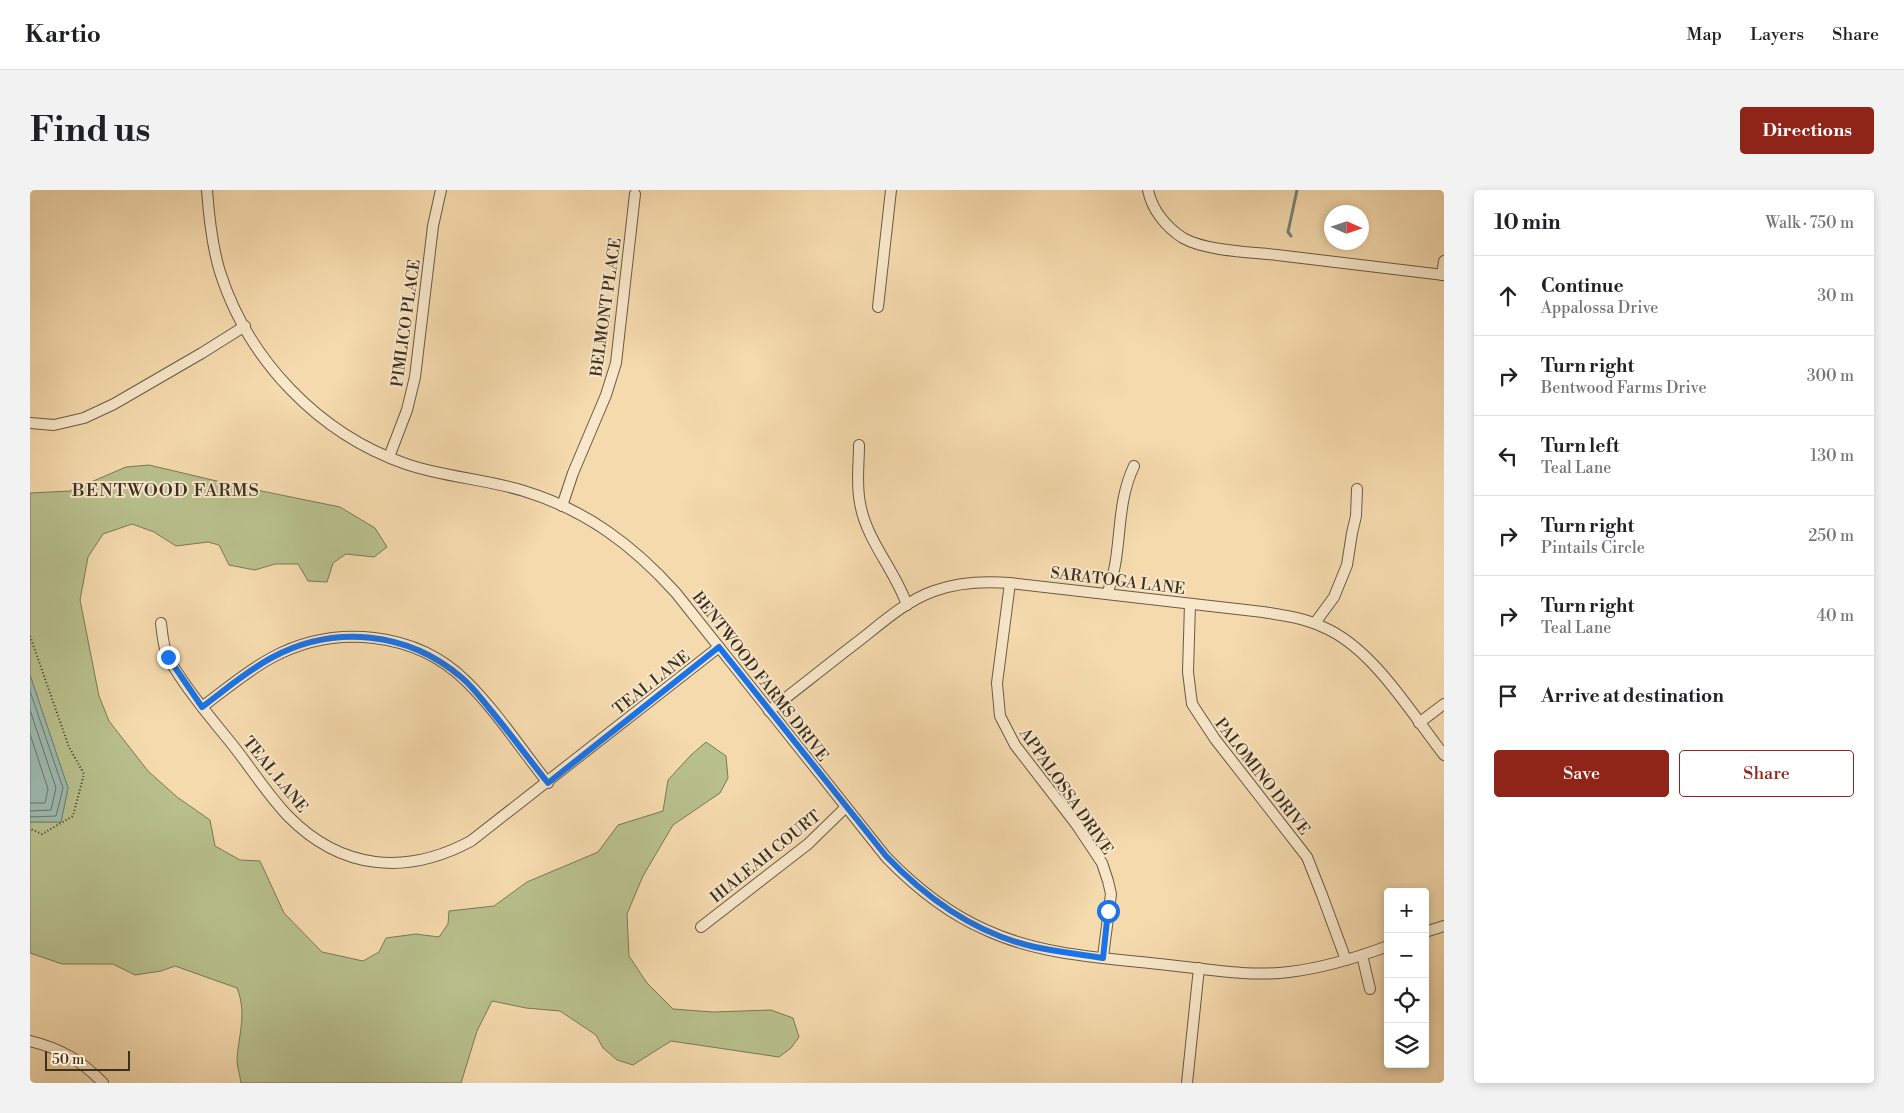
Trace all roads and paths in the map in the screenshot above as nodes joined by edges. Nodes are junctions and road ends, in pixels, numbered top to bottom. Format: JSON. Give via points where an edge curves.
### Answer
{"nodes":[{"id":1,"x":207,"y":190,"type":"edge"},
{"id":2,"x":440,"y":190,"type":"edge"},
{"id":3,"x":892,"y":190,"type":"edge"},
{"id":4,"x":1148,"y":190,"type":"edge"},
{"id":5,"x":635,"y":194,"type":"dead end"},
{"id":6,"x":1444,"y":261,"type":"edge"},
{"id":7,"x":1443,"y":275,"type":"edge"},
{"id":8,"x":878,"y":307,"type":"dead end"},
{"id":9,"x":244,"y":326,"type":"junction"},
{"id":10,"x":30,"y":423,"type":"edge"},
{"id":11,"x":859,"y":445,"type":"dead end"},
{"id":12,"x":389,"y":457,"type":"junction"},
{"id":13,"x":1134,"y":466,"type":"dead end"},
{"id":14,"x":1357,"y":489,"type":"dead end"},
{"id":15,"x":562,"y":506,"type":"junction"},
{"id":16,"x":1010,"y":583,"type":"junction"},
{"id":17,"x":1107,"y":594,"type":"junction"},
{"id":18,"x":1190,"y":604,"type":"junction"},
{"id":19,"x":907,"y":605,"type":"junction"},
{"id":20,"x":162,"y":623,"type":"dead end"},
{"id":21,"x":1315,"y":624,"type":"junction"},
{"id":22,"x":30,"y":636,"type":"edge"},
{"id":23,"x":719,"y":647,"type":"junction"},
{"id":24,"x":1444,"y":704,"type":"edge"},
{"id":25,"x":202,"y":707,"type":"junction"},
{"id":26,"x":769,"y":711,"type":"junction"},
{"id":27,"x":1419,"y":723,"type":"junction"},
{"id":28,"x":1444,"y":754,"type":"edge"},
{"id":29,"x":548,"y":783,"type":"junction"},
{"id":30,"x":846,"y":807,"type":"junction"},
{"id":31,"x":30,"y":829,"type":"edge"},
{"id":32,"x":1444,"y":926,"type":"edge"},
{"id":33,"x":702,"y":927,"type":"dead end"},
{"id":34,"x":1429,"y":931,"type":"edge"},
{"id":35,"x":1384,"y":947,"type":"edge"},
{"id":36,"x":1362,"y":955,"type":"junction"},
{"id":37,"x":1103,"y":958,"type":"junction"},
{"id":38,"x":1346,"y":960,"type":"junction"},
{"id":39,"x":1200,"y":968,"type":"junction"},
{"id":40,"x":1370,"y":989,"type":"dead end"},
{"id":41,"x":30,"y":1041,"type":"edge"},
{"id":42,"x":103,"y":1083,"type":"edge"},
{"id":43,"x":1187,"y":1083,"type":"edge"}],
"edges":[{"from":1,"to":9,"type":"street","name":"BENTWOOD FARMS DRIVE","via":[[220,272]]},
{"from":2,"to":12,"type":"street","name":"PIMLICO PLACE","via":[[415,377],[407,410]]},
{"from":3,"to":8,"type":"street"},
{"from":4,"to":7,"type":"street","via":[[1158,214],[1182,237],[1198,244]]},
{"from":5,"to":15,"type":"street","name":"BELMONT PLACE","via":[[616,363]]},
{"from":6,"to":7,"type":"street"},
{"from":9,"to":10,"type":"street","via":[[114,404],[84,418],[54,425]]},
{"from":9,"to":12,"type":"street","name":"BENTWOOD FARMS DRIVE","via":[[281,380],[305,404],[361,444]]},
{"from":11,"to":19,"type":"street","via":[[858,487],[863,517],[902,589]]},
{"from":12,"to":15,"type":"street","name":"BENTWOOD FARMS DRIVE","via":[[440,474],[523,491]]},
{"from":13,"to":17,"type":"street","via":[[1123,498],[1117,558]]},
{"from":14,"to":21,"type":"street","via":[[1356,516],[1347,565],[1334,597]]},
{"from":15,"to":23,"type":"street","name":"BENTWOOD FARMS DRIVE","via":[[615,535],[653,567]]},
{"from":16,"to":17,"type":"street","name":"SARATOGA LANE"},
{"from":16,"to":19,"type":"street","name":"SARATOGA LANE","via":[[981,582],[948,587]]},
{"from":16,"to":37,"type":"street","name":"APPALOSSA DRIVE","via":[[997,682],[1000,716],[1015,745],[1102,863],[1111,894]]},
{"from":17,"to":18,"type":"street","name":"SARATOGA LANE"},
{"from":18,"to":21,"type":"street","name":"SARATOGA LANE","via":[[1263,612]]},
{"from":18,"to":38,"type":"street","name":"PALOMINO DRIVE","via":[[1188,672],[1192,704],[1215,739],[1307,857]]},
{"from":19,"to":26,"type":"street","name":"SARATOGA LANE"},
{"from":20,"to":25,"type":"street","name":"TEAL LANE","via":[[168,657]]},
{"from":21,"to":27,"type":"street","name":"SARATOGA LANE","via":[[1339,636],[1365,656]]},
{"from":22,"to":31,"type":"path","via":[[69,747],[84,774],[73,816],[42,834]]},
{"from":23,"to":26,"type":"street","name":"BENTWOOD FARMS DRIVE"},
{"from":23,"to":29,"type":"street","name":"TEAL LANE"},
{"from":24,"to":27,"type":"street"},
{"from":25,"to":29,"type":"street","via":[[258,666],[302,644],[334,637],[360,636],[399,642],[425,652],[461,677]]},
{"from":25,"to":29,"type":"street","name":"TEAL LANE","via":[[276,803],[299,826],[326,845],[356,858],[405,863],[454,850],[482,834]]},
{"from":26,"to":30,"type":"street","name":"BENTWOOD FARMS DRIVE"},
{"from":27,"to":28,"type":"street","name":"SARATOGA LANE"},
{"from":30,"to":33,"type":"street","name":"HIALEAH COURT","via":[[808,844]]},
{"from":30,"to":37,"type":"street","name":"BENTWOOD FARMS DRIVE","via":[[904,876],[964,919],[986,931],[1033,947]]},
{"from":32,"to":34,"type":"street"},
{"from":35,"to":36,"type":"street","name":"BENTWOOD FARMS DRIVE"},
{"from":36,"to":38,"type":"street","name":"BENTWOOD FARMS DRIVE"},
{"from":36,"to":40,"type":"street"},
{"from":37,"to":39,"type":"street","name":"BENTWOOD FARMS DRIVE"},
{"from":38,"to":39,"type":"street","name":"BENTWOOD FARMS DRIVE","via":[[1279,973]]},
{"from":39,"to":43,"type":"street"},
{"from":41,"to":42,"type":"street","via":[[48,1045],[79,1060]]}]}
